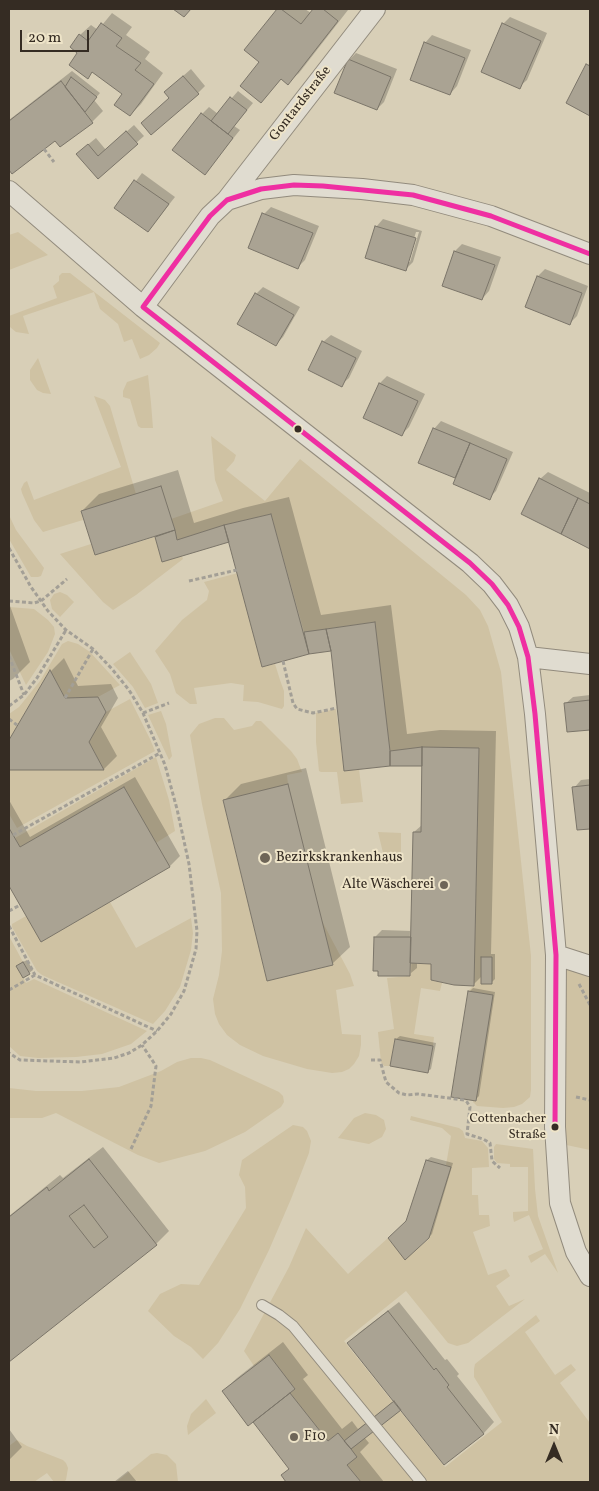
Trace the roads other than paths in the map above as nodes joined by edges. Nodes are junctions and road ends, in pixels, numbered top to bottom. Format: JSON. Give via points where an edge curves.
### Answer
{"nodes":[{"id":1,"x":375,"y":9,"type":"edge"},
{"id":2,"x":9,"y":191,"type":"edge"},
{"id":3,"x":227,"y":200,"type":"junction"},
{"id":4,"x":590,"y":254,"type":"edge"},
{"id":5,"x":143,"y":307,"type":"junction"},
{"id":6,"x":528,"y":657,"type":"junction"},
{"id":7,"x":590,"y":664,"type":"edge"},
{"id":8,"x":556,"y":955,"type":"junction"},
{"id":9,"x":590,"y":966,"type":"edge"},
{"id":10,"x":590,"y":1276,"type":"edge"},
{"id":11,"x":262,"y":1305,"type":"dead end"},
{"id":12,"x":422,"y":1482,"type":"edge"}],
"edges":[{"from":1,"to":3,"type":"street","name":"Gontardstraße"},
{"from":2,"to":5,"type":"street"},
{"from":3,"to":4,"type":"street","name":"Gontardstraße","via":[[261,189],[294,185],[412,195],[491,216]]},
{"from":3,"to":5,"type":"street","name":"Gontardstraße","via":[[210,216]]},
{"from":5,"to":6,"type":"street","via":[[470,563],[508,605]]},
{"from":6,"to":7,"type":"street"},
{"from":6,"to":8,"type":"street"},
{"from":8,"to":9,"type":"street"},
{"from":8,"to":10,"type":"street","via":[[555,1127],[560,1202],[576,1252]]},
{"from":11,"to":12,"type":"lane","via":[[293,1326]]}]}
